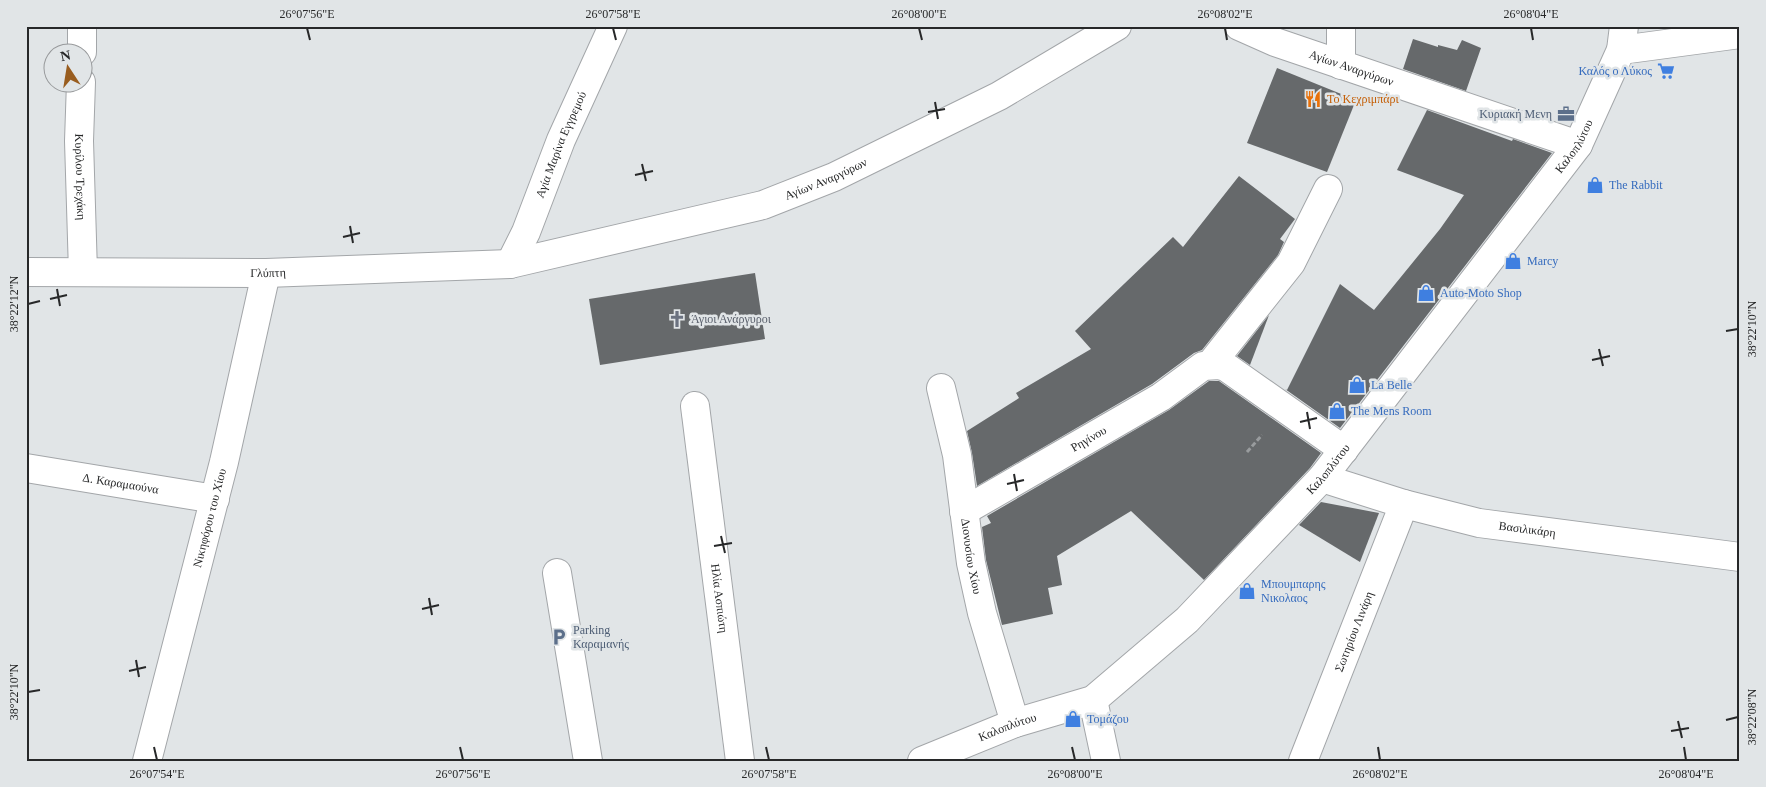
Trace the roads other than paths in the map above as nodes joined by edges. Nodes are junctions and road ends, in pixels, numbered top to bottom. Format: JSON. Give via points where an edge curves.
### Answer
{"nodes":[{"id":1,"x":82,"y":26,"type":"edge"},
{"id":2,"x":613,"y":26,"type":"edge"},
{"id":3,"x":1117,"y":26,"type":"edge"},
{"id":4,"x":1240,"y":26,"type":"edge"},
{"id":5,"x":1341,"y":26,"type":"edge"},
{"id":6,"x":1740,"y":34,"type":"edge"},
{"id":7,"x":1623,"y":38,"type":"edge"},
{"id":8,"x":82,"y":42,"type":"edge"},
{"id":9,"x":1341,"y":64,"type":"junction"},
{"id":10,"x":81,"y":92,"type":"edge"},
{"id":11,"x":1578,"y":145,"type":"junction"},
{"id":12,"x":1328,"y":189,"type":"dead end"},
{"id":13,"x":510,"y":264,"type":"junction"},
{"id":14,"x":26,"y":272,"type":"edge"},
{"id":15,"x":83,"y":272,"type":"junction"},
{"id":16,"x":266,"y":273,"type":"junction"},
{"id":17,"x":1210,"y":365,"type":"junction"},
{"id":18,"x":942,"y":388,"type":"dead end"},
{"id":19,"x":695,"y":406,"type":"dead end"},
{"id":20,"x":1344,"y":450,"type":"junction"},
{"id":21,"x":26,"y":468,"type":"edge"},
{"id":22,"x":1322,"y":478,"type":"junction"},
{"id":23,"x":215,"y":499,"type":"junction"},
{"id":24,"x":1404,"y":504,"type":"junction"},
{"id":25,"x":964,"y":511,"type":"junction"},
{"id":26,"x":1740,"y":557,"type":"edge"},
{"id":27,"x":557,"y":573,"type":"dead end"},
{"id":28,"x":1093,"y":700,"type":"junction"},
{"id":29,"x":1015,"y":723,"type":"junction"},
{"id":30,"x":147,"y":761,"type":"edge"},
{"id":31,"x":588,"y":761,"type":"edge"},
{"id":32,"x":740,"y":761,"type":"edge"},
{"id":33,"x":922,"y":761,"type":"edge"},
{"id":34,"x":1106,"y":761,"type":"edge"},
{"id":35,"x":1303,"y":761,"type":"edge"}],
"edges":[{"from":1,"to":8,"type":"street"},
{"from":2,"to":13,"type":"street","name":"Αγία Μαρίνα Εγγρεμού"},
{"from":3,"to":13,"type":"street","name":"Αγίων Αναργύρων","via":[[999,96],[825,181],[763,205]]},
{"from":4,"to":9,"type":"street","name":"Αγίων Αναργύρων","via":[[1275,42]]},
{"from":5,"to":9,"type":"street"},
{"from":6,"to":7,"type":"street"},
{"from":7,"to":11,"type":"street","name":"Καλοπλύτου"},
{"from":9,"to":11,"type":"street","name":"Αγίων Αναργύρων"},
{"from":10,"to":15,"type":"street","name":"Κυρίλου Τρεχάκη"},
{"from":11,"to":20,"type":"street","name":"Καλοπλύτου"},
{"from":12,"to":17,"type":"street","name":"Ρηγίνου","via":[[1291,262]]},
{"from":13,"to":16,"type":"street","name":"Γλύπτη"},
{"from":14,"to":15,"type":"street","name":"Γλύπτη"},
{"from":15,"to":16,"type":"street","name":"Γλύπτη"},
{"from":16,"to":23,"type":"street","name":"Νικηφόρου του Χίου"},
{"from":17,"to":20,"type":"street","via":[[1226,367]]},
{"from":17,"to":25,"type":"street","name":"Ρηγίνου","via":[[1203,366],[1162,397]]},
{"from":18,"to":25,"type":"street","name":"Διονυσίου Χίου","via":[[957,455]]},
{"from":19,"to":32,"type":"street","name":"Ηλία Ασπιώτη"},
{"from":20,"to":22,"type":"street","name":"Καλοπλύτου"},
{"from":21,"to":23,"type":"street","name":"Δ. Καραμαούνα"},
{"from":22,"to":24,"type":"street","name":"Βασιλικάρη"},
{"from":22,"to":28,"type":"street","name":"Καλοπλύτου","via":[[1187,620]]},
{"from":23,"to":30,"type":"street","name":"Νικηφόρου του Χίου"},
{"from":24,"to":26,"type":"street","name":"Βασιλικάρη","via":[[1479,523]]},
{"from":24,"to":35,"type":"street","name":"Σωτηρίου Λινάρη"},
{"from":25,"to":29,"type":"street","name":"Διονυσίου Χίου","via":[[982,613]]},
{"from":27,"to":31,"type":"street"},
{"from":28,"to":29,"type":"street","name":"Καλοπλύτου"},
{"from":28,"to":34,"type":"street"},
{"from":29,"to":33,"type":"street","name":"Καλοπλύτου"}]}
